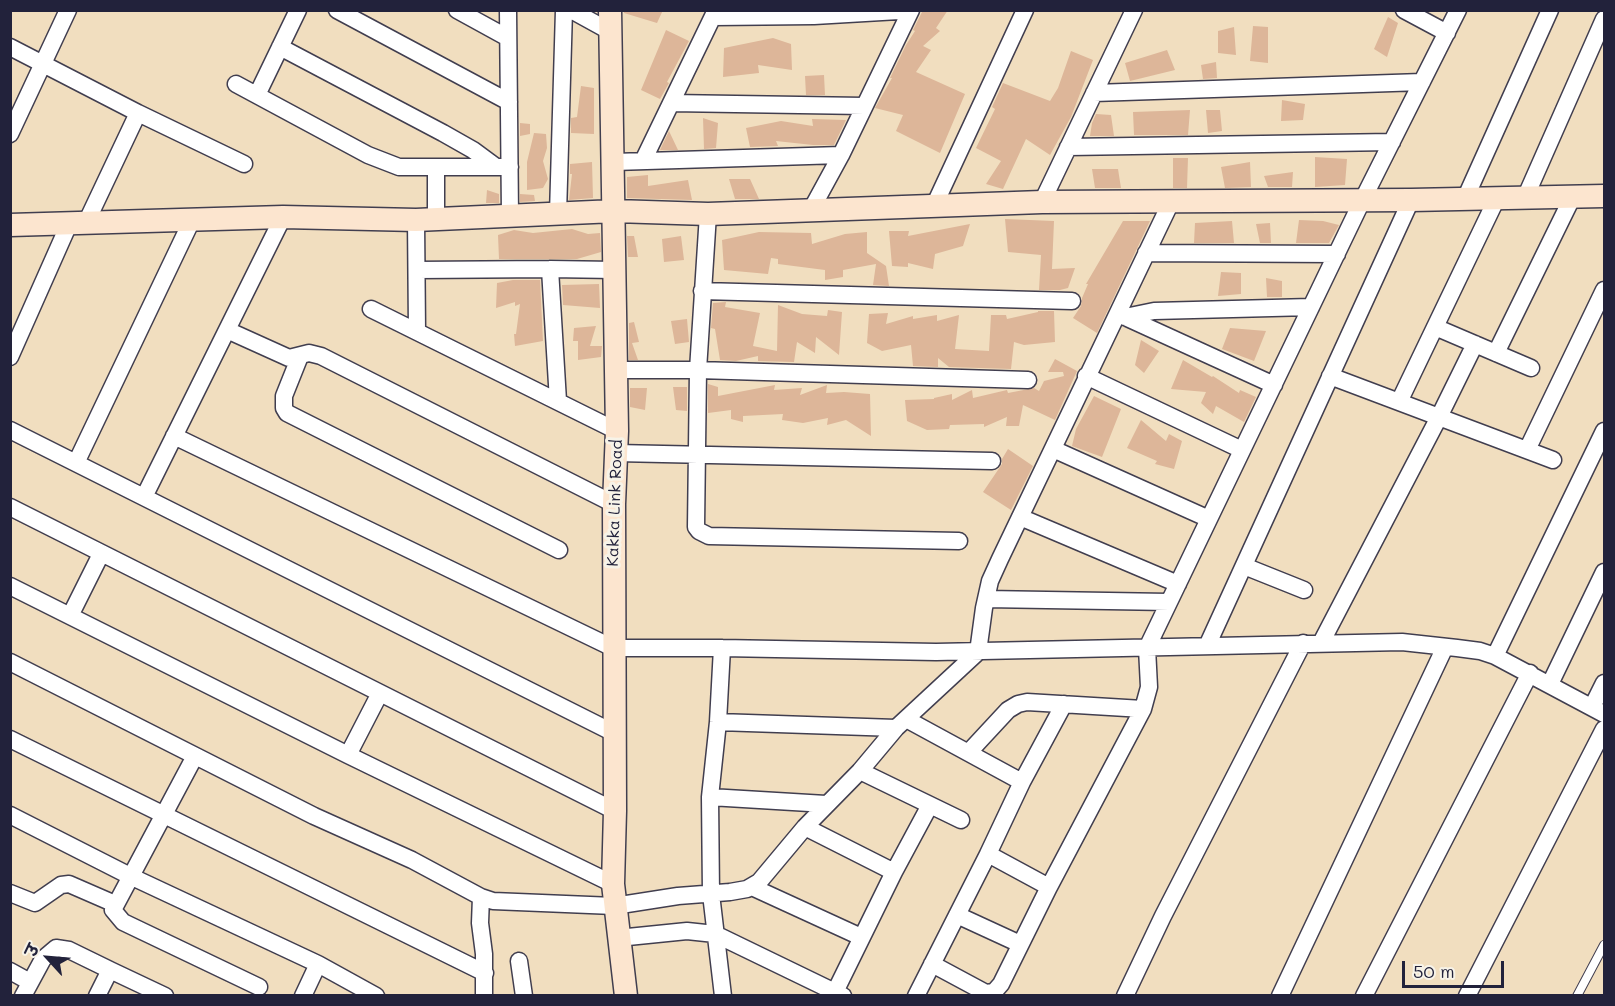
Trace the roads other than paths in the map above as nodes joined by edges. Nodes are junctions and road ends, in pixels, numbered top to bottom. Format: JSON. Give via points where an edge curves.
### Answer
{"nodes":[{"id":1,"x":68,"y":10,"type":"edge"},
{"id":2,"x":297,"y":10,"type":"edge"},
{"id":3,"x":337,"y":10,"type":"edge"},
{"id":4,"x":457,"y":10,"type":"edge"},
{"id":5,"x":508,"y":10,"type":"edge"},
{"id":6,"x":564,"y":10,"type":"edge"},
{"id":7,"x":571,"y":10,"type":"edge"},
{"id":8,"x":1025,"y":10,"type":"edge"},
{"id":9,"x":1134,"y":10,"type":"edge"},
{"id":10,"x":1404,"y":10,"type":"edge"},
{"id":11,"x":1458,"y":10,"type":"edge"},
{"id":12,"x":1550,"y":10,"type":"edge"},
{"id":13,"x":904,"y":12,"type":"edge"},
{"id":14,"x":715,"y":14,"type":"edge"},
{"id":15,"x":1605,"y":19,"type":"edge"},
{"id":16,"x":610,"y":21,"type":"edge"},
{"id":17,"x":1447,"y":33,"type":"junction"},
{"id":18,"x":508,"y":38,"type":"junction"},
{"id":19,"x":10,"y":47,"type":"edge"},
{"id":20,"x":280,"y":47,"type":"junction"},
{"id":21,"x":43,"y":64,"type":"junction"},
{"id":22,"x":1422,"y":82,"type":"junction"},
{"id":23,"x":236,"y":84,"type":"dead end"},
{"id":24,"x":1094,"y":93,"type":"junction"},
{"id":25,"x":257,"y":95,"type":"junction"},
{"id":26,"x":509,"y":102,"type":"junction"},
{"id":27,"x":671,"y":103,"type":"junction"},
{"id":28,"x":864,"y":106,"type":"junction"},
{"id":29,"x":138,"y":113,"type":"junction"},
{"id":30,"x":10,"y":134,"type":"edge"},
{"id":31,"x":1392,"y":142,"type":"junction"},
{"id":32,"x":1068,"y":147,"type":"junction"},
{"id":33,"x":841,"y":155,"type":"junction"},
{"id":34,"x":643,"y":161,"type":"junction"},
{"id":35,"x":614,"y":162,"type":"junction"},
{"id":36,"x":244,"y":164,"type":"dead end"},
{"id":37,"x":502,"y":167,"type":"junction"},
{"id":38,"x":436,"y":168,"type":"junction"},
{"id":39,"x":1604,"y":194,"type":"edge"},
{"id":40,"x":1573,"y":196,"type":"junction"},
{"id":41,"x":1497,"y":198,"type":"junction"},
{"id":42,"x":1525,"y":198,"type":"junction"},
{"id":43,"x":1465,"y":199,"type":"junction"},
{"id":44,"x":1411,"y":200,"type":"junction"},
{"id":45,"x":1362,"y":201,"type":"junction"},
{"id":46,"x":1042,"y":202,"type":"junction"},
{"id":47,"x":1171,"y":202,"type":"junction"},
{"id":48,"x":934,"y":206,"type":"junction"},
{"id":49,"x":811,"y":210,"type":"junction"},
{"id":50,"x":615,"y":211,"type":"junction"},
{"id":51,"x":558,"y":214,"type":"junction"},
{"id":52,"x":708,"y":214,"type":"junction"},
{"id":53,"x":510,"y":216,"type":"junction"},
{"id":54,"x":283,"y":217,"type":"junction"},
{"id":55,"x":192,"y":220,"type":"junction"},
{"id":56,"x":426,"y":220,"type":"junction"},
{"id":57,"x":77,"y":223,"type":"junction"},
{"id":58,"x":10,"y":225,"type":"edge"},
{"id":59,"x":1146,"y":253,"type":"junction"},
{"id":60,"x":1337,"y":254,"type":"junction"},
{"id":61,"x":550,"y":269,"type":"junction"},
{"id":62,"x":417,"y":270,"type":"junction"},
{"id":63,"x":615,"y":270,"type":"junction"},
{"id":64,"x":702,"y":291,"type":"junction"},
{"id":65,"x":1605,"y":291,"type":"edge"},
{"id":66,"x":1072,"y":301,"type":"dead end"},
{"id":67,"x":1311,"y":307,"type":"junction"},
{"id":68,"x":371,"y":309,"type":"dead end"},
{"id":69,"x":1120,"y":315,"type":"junction"},
{"id":70,"x":1435,"y":327,"type":"junction"},
{"id":71,"x":227,"y":330,"type":"junction"},
{"id":72,"x":417,"y":331,"type":"junction"},
{"id":73,"x":1475,"y":344,"type":"junction"},
{"id":74,"x":1496,"y":353,"type":"junction"},
{"id":75,"x":300,"y":356,"type":"junction"},
{"id":76,"x":10,"y":357,"type":"edge"},
{"id":77,"x":1531,"y":368,"type":"dead end"},
{"id":78,"x":617,"y":370,"type":"junction"},
{"id":79,"x":698,"y":370,"type":"junction"},
{"id":80,"x":1086,"y":376,"type":"junction"},
{"id":81,"x":1330,"y":376,"type":"junction"},
{"id":82,"x":1028,"y":380,"type":"dead end"},
{"id":83,"x":1274,"y":385,"type":"junction"},
{"id":84,"x":558,"y":400,"type":"junction"},
{"id":85,"x":1399,"y":402,"type":"junction"},
{"id":86,"x":1439,"y":417,"type":"junction"},
{"id":87,"x":10,"y":430,"type":"edge"},
{"id":88,"x":1605,"y":431,"type":"edge"},
{"id":89,"x":174,"y":436,"type":"junction"},
{"id":90,"x":617,"y":442,"type":"junction"},
{"id":91,"x":1053,"y":449,"type":"junction"},
{"id":92,"x":1242,"y":450,"type":"junction"},
{"id":93,"x":1527,"y":450,"type":"junction"},
{"id":94,"x":697,"y":454,"type":"junction"},
{"id":95,"x":1553,"y":460,"type":"dead end"},
{"id":96,"x":992,"y":461,"type":"dead end"},
{"id":97,"x":76,"y":463,"type":"junction"},
{"id":98,"x":144,"y":497,"type":"junction"},
{"id":99,"x":614,"y":504,"type":"junction"},
{"id":100,"x":10,"y":507,"type":"edge"},
{"id":101,"x":1020,"y":517,"type":"junction"},
{"id":102,"x":1209,"y":519,"type":"junction"},
{"id":103,"x":959,"y":541,"type":"dead end"},
{"id":104,"x":559,"y":550,"type":"dead end"},
{"id":105,"x":101,"y":554,"type":"junction"},
{"id":106,"x":1244,"y":566,"type":"junction"},
{"id":107,"x":1605,"y":572,"type":"edge"},
{"id":108,"x":1178,"y":584,"type":"junction"},
{"id":109,"x":10,"y":586,"type":"edge"},
{"id":110,"x":1304,"y":590,"type":"dead end"},
{"id":111,"x":986,"y":599,"type":"junction"},
{"id":112,"x":1169,"y":602,"type":"junction"},
{"id":113,"x":70,"y":616,"type":"junction"},
{"id":114,"x":1303,"y":643,"type":"junction"},
{"id":115,"x":1320,"y":643,"type":"junction"},
{"id":116,"x":1207,"y":646,"type":"junction"},
{"id":117,"x":1445,"y":647,"type":"junction"},
{"id":118,"x":613,"y":648,"type":"junction"},
{"id":119,"x":722,"y":648,"type":"junction"},
{"id":120,"x":1147,"y":648,"type":"junction"},
{"id":121,"x":978,"y":652,"type":"junction"},
{"id":122,"x":1495,"y":656,"type":"junction"},
{"id":123,"x":10,"y":662,"type":"edge"},
{"id":124,"x":1530,"y":673,"type":"junction"},
{"id":125,"x":1605,"y":683,"type":"edge"},
{"id":126,"x":1550,"y":684,"type":"junction"},
{"id":127,"x":380,"y":693,"type":"junction"},
{"id":128,"x":1064,"y":704,"type":"junction"},
{"id":129,"x":1143,"y":708,"type":"junction"},
{"id":130,"x":1598,"y":710,"type":"edge"},
{"id":131,"x":718,"y":722,"type":"junction"},
{"id":132,"x":901,"y":723,"type":"junction"},
{"id":133,"x":1605,"y":729,"type":"edge"},
{"id":134,"x":614,"y":733,"type":"junction"},
{"id":135,"x":10,"y":739,"type":"edge"},
{"id":136,"x":969,"y":752,"type":"junction"},
{"id":137,"x":195,"y":756,"type":"junction"},
{"id":138,"x":348,"y":756,"type":"junction"},
{"id":139,"x":860,"y":771,"type":"junction"},
{"id":140,"x":1022,"y":782,"type":"junction"},
{"id":141,"x":710,"y":797,"type":"junction"},
{"id":142,"x":826,"y":804,"type":"junction"},
{"id":143,"x":930,"y":805,"type":"junction"},
{"id":144,"x":615,"y":811,"type":"junction"},
{"id":145,"x":163,"y":814,"type":"junction"},
{"id":146,"x":10,"y":815,"type":"edge"},
{"id":147,"x":961,"y":820,"type":"dead end"},
{"id":148,"x":805,"y":827,"type":"junction"},
{"id":149,"x":988,"y":854,"type":"junction"},
{"id":150,"x":894,"y":872,"type":"junction"},
{"id":151,"x":130,"y":876,"type":"junction"},
{"id":152,"x":752,"y":887,"type":"junction"},
{"id":153,"x":1049,"y":887,"type":"junction"},
{"id":154,"x":10,"y":893,"type":"edge"},
{"id":155,"x":711,"y":894,"type":"junction"},
{"id":156,"x":614,"y":895,"type":"junction"},
{"id":157,"x":481,"y":897,"type":"junction"},
{"id":158,"x":115,"y":904,"type":"junction"},
{"id":159,"x":957,"y":915,"type":"junction"},
{"id":160,"x":715,"y":934,"type":"junction"},
{"id":161,"x":861,"y":937,"type":"junction"},
{"id":162,"x":618,"y":939,"type":"junction"},
{"id":163,"x":1020,"y":944,"type":"junction"},
{"id":164,"x":1605,"y":945,"type":"edge"},
{"id":165,"x":519,"y":961,"type":"dead end"},
{"id":166,"x":318,"y":964,"type":"junction"},
{"id":167,"x":932,"y":964,"type":"junction"},
{"id":168,"x":110,"y":970,"type":"junction"},
{"id":169,"x":10,"y":971,"type":"edge"},
{"id":170,"x":485,"y":973,"type":"junction"},
{"id":171,"x":259,"y":987,"type":"dead end"},
{"id":172,"x":27,"y":988,"type":"edge"},
{"id":173,"x":358,"y":991,"type":"edge"},
{"id":174,"x":839,"y":994,"type":"edge"},
{"id":175,"x":98,"y":996,"type":"edge"},
{"id":176,"x":165,"y":996,"type":"edge"},
{"id":177,"x":303,"y":996,"type":"edge"},
{"id":178,"x":376,"y":996,"type":"edge"},
{"id":179,"x":484,"y":996,"type":"edge"},
{"id":180,"x":524,"y":996,"type":"edge"},
{"id":181,"x":626,"y":996,"type":"edge"},
{"id":182,"x":723,"y":996,"type":"edge"},
{"id":183,"x":915,"y":996,"type":"edge"},
{"id":184,"x":1125,"y":996,"type":"edge"},
{"id":185,"x":1280,"y":996,"type":"edge"},
{"id":186,"x":1364,"y":996,"type":"edge"},
{"id":187,"x":1467,"y":996,"type":"edge"},
{"id":188,"x":1577,"y":996,"type":"edge"}],
"edges":[{"from":1,"to":21,"type":"street"},
{"from":2,"to":20,"type":"street"},
{"from":3,"to":26,"type":"street"},
{"from":4,"to":18,"type":"street"},
{"from":5,"to":18,"type":"street"},
{"from":6,"to":51,"type":"street"},
{"from":7,"to":16,"type":"street"},
{"from":8,"to":48,"type":"street"},
{"from":9,"to":24,"type":"street"},
{"from":10,"to":17,"type":"street"},
{"from":11,"to":17,"type":"street"},
{"from":12,"to":43,"type":"street"},
{"from":13,"to":14,"type":"street","via":[[814,16]]},
{"from":13,"to":28,"type":"street"},
{"from":14,"to":27,"type":"street"},
{"from":15,"to":42,"type":"street"},
{"from":16,"to":35,"type":"street","name":"Kakka Link Road"},
{"from":17,"to":22,"type":"street"},
{"from":18,"to":26,"type":"street"},
{"from":19,"to":21,"type":"street"},
{"from":20,"to":25,"type":"street"},
{"from":20,"to":37,"type":"street","via":[[444,132]]},
{"from":21,"to":29,"type":"street"},
{"from":21,"to":30,"type":"street"},
{"from":22,"to":24,"type":"street"},
{"from":22,"to":31,"type":"street"},
{"from":23,"to":25,"type":"street"},
{"from":24,"to":32,"type":"street"},
{"from":25,"to":38,"type":"street","via":[[388,164],[408,169]]},
{"from":26,"to":37,"type":"street"},
{"from":27,"to":28,"type":"street"},
{"from":27,"to":34,"type":"street"},
{"from":28,"to":33,"type":"street"},
{"from":29,"to":36,"type":"street"},
{"from":29,"to":57,"type":"street"},
{"from":31,"to":32,"type":"street"},
{"from":31,"to":45,"type":"street"},
{"from":32,"to":46,"type":"street"},
{"from":33,"to":34,"type":"street"},
{"from":33,"to":49,"type":"street"},
{"from":34,"to":35,"type":"street"},
{"from":35,"to":50,"type":"street","name":"Kakka Link Road"},
{"from":37,"to":38,"type":"street"},
{"from":37,"to":53,"type":"street"},
{"from":38,"to":56,"type":"street"},
{"from":39,"to":40,"type":"street"},
{"from":40,"to":42,"type":"street"},
{"from":40,"to":74,"type":"street"},
{"from":41,"to":42,"type":"street"},
{"from":41,"to":43,"type":"street"},
{"from":41,"to":70,"type":"street"},
{"from":43,"to":44,"type":"street"},
{"from":44,"to":45,"type":"street"},
{"from":44,"to":81,"type":"street"},
{"from":45,"to":47,"type":"street"},
{"from":45,"to":60,"type":"street"},
{"from":46,"to":47,"type":"street"},
{"from":46,"to":48,"type":"street"},
{"from":47,"to":59,"type":"street"},
{"from":48,"to":49,"type":"street"},
{"from":49,"to":52,"type":"street"},
{"from":50,"to":51,"type":"street"},
{"from":50,"to":52,"type":"street"},
{"from":50,"to":63,"type":"street","name":"Kakka Link Road"},
{"from":51,"to":53,"type":"street"},
{"from":52,"to":64,"type":"street"},
{"from":53,"to":56,"type":"street"},
{"from":54,"to":55,"type":"street"},
{"from":54,"to":56,"type":"street"},
{"from":54,"to":71,"type":"street"},
{"from":55,"to":57,"type":"street"},
{"from":55,"to":97,"type":"street"},
{"from":56,"to":62,"type":"street"},
{"from":57,"to":58,"type":"street"},
{"from":57,"to":76,"type":"street"},
{"from":59,"to":60,"type":"street"},
{"from":59,"to":69,"type":"street"},
{"from":60,"to":67,"type":"street"},
{"from":61,"to":62,"type":"street"},
{"from":61,"to":63,"type":"street"},
{"from":61,"to":84,"type":"street"},
{"from":62,"to":72,"type":"street"},
{"from":63,"to":78,"type":"street","name":"Kakka Link Road"},
{"from":64,"to":66,"type":"street"},
{"from":64,"to":79,"type":"street"},
{"from":65,"to":93,"type":"street"},
{"from":67,"to":69,"type":"street"},
{"from":67,"to":83,"type":"street"},
{"from":68,"to":72,"type":"street"},
{"from":69,"to":80,"type":"street"},
{"from":69,"to":83,"type":"street"},
{"from":70,"to":73,"type":"street"},
{"from":70,"to":85,"type":"street"},
{"from":71,"to":75,"type":"street","via":[[284,356]]},
{"from":71,"to":89,"type":"street"},
{"from":72,"to":84,"type":"street"},
{"from":73,"to":74,"type":"street"},
{"from":73,"to":86,"type":"street"},
{"from":74,"to":77,"type":"street"},
{"from":75,"to":99,"type":"street","via":[[321,356]]},
{"from":75,"to":104,"type":"street","via":[[285,396],[287,413]]},
{"from":78,"to":79,"type":"street"},
{"from":78,"to":90,"type":"street","name":"Kakka Link Road"},
{"from":79,"to":82,"type":"street"},
{"from":79,"to":94,"type":"street"},
{"from":80,"to":91,"type":"street"},
{"from":80,"to":92,"type":"street"},
{"from":81,"to":85,"type":"street"},
{"from":81,"to":106,"type":"street"},
{"from":83,"to":92,"type":"street"},
{"from":84,"to":90,"type":"street"},
{"from":85,"to":86,"type":"street"},
{"from":86,"to":93,"type":"street"},
{"from":86,"to":115,"type":"street"},
{"from":87,"to":97,"type":"street"},
{"from":88,"to":122,"type":"street"},
{"from":89,"to":98,"type":"street"},
{"from":89,"to":118,"type":"street"},
{"from":90,"to":94,"type":"street"},
{"from":90,"to":99,"type":"street","name":"Kakka Link Road"},
{"from":91,"to":101,"type":"street"},
{"from":91,"to":102,"type":"street"},
{"from":92,"to":102,"type":"street"},
{"from":93,"to":95,"type":"street"},
{"from":94,"to":96,"type":"street"},
{"from":94,"to":103,"type":"street","via":[[696,527],[705,535]]},
{"from":97,"to":98,"type":"street"},
{"from":98,"to":134,"type":"street"},
{"from":99,"to":118,"type":"street","name":"Kakka Link Road"},
{"from":100,"to":105,"type":"street"},
{"from":101,"to":108,"type":"street"},
{"from":101,"to":111,"type":"street","via":[[990,581]]},
{"from":102,"to":108,"type":"street"},
{"from":105,"to":113,"type":"street"},
{"from":105,"to":127,"type":"street"},
{"from":106,"to":110,"type":"street"},
{"from":106,"to":116,"type":"street"},
{"from":107,"to":126,"type":"street"},
{"from":108,"to":112,"type":"street"},
{"from":109,"to":113,"type":"street"},
{"from":111,"to":112,"type":"street"},
{"from":111,"to":121,"type":"street"},
{"from":112,"to":120,"type":"street"},
{"from":113,"to":138,"type":"street"},
{"from":114,"to":115,"type":"street"},
{"from":114,"to":116,"type":"street"},
{"from":114,"to":184,"type":"street"},
{"from":115,"to":117,"type":"street","via":[[1401,642]]},
{"from":116,"to":120,"type":"street"},
{"from":117,"to":122,"type":"street"},
{"from":117,"to":185,"type":"street"},
{"from":118,"to":119,"type":"street"},
{"from":118,"to":134,"type":"street","name":"Kakka Link Road"},
{"from":119,"to":121,"type":"street"},
{"from":119,"to":131,"type":"street"},
{"from":120,"to":121,"type":"street"},
{"from":120,"to":129,"type":"street","via":[[1149,687]]},
{"from":121,"to":132,"type":"street"},
{"from":122,"to":124,"type":"street"},
{"from":123,"to":137,"type":"street"},
{"from":124,"to":126,"type":"street"},
{"from":124,"to":186,"type":"street"},
{"from":125,"to":130,"type":"street"},
{"from":126,"to":130,"type":"street"},
{"from":127,"to":138,"type":"street"},
{"from":127,"to":144,"type":"street"},
{"from":128,"to":129,"type":"street"},
{"from":128,"to":136,"type":"street","via":[[1018,704]]},
{"from":128,"to":140,"type":"street"},
{"from":129,"to":153,"type":"street"},
{"from":131,"to":132,"type":"street"},
{"from":131,"to":141,"type":"street"},
{"from":132,"to":136,"type":"street"},
{"from":132,"to":139,"type":"street"},
{"from":133,"to":187,"type":"street"},
{"from":134,"to":144,"type":"street","name":"Kakka Link Road"},
{"from":135,"to":145,"type":"street"},
{"from":136,"to":140,"type":"street"},
{"from":137,"to":145,"type":"street"},
{"from":137,"to":157,"type":"street"},
{"from":138,"to":156,"type":"street"},
{"from":139,"to":142,"type":"street"},
{"from":139,"to":143,"type":"street"},
{"from":140,"to":149,"type":"street"},
{"from":141,"to":142,"type":"street"},
{"from":141,"to":155,"type":"street"},
{"from":142,"to":148,"type":"street"},
{"from":143,"to":147,"type":"street"},
{"from":143,"to":150,"type":"street"},
{"from":144,"to":156,"type":"street","name":"Kakka Link Road"},
{"from":145,"to":151,"type":"street"},
{"from":145,"to":170,"type":"street"},
{"from":146,"to":151,"type":"street"},
{"from":148,"to":150,"type":"street"},
{"from":148,"to":152,"type":"street"},
{"from":149,"to":153,"type":"street"},
{"from":149,"to":159,"type":"street"},
{"from":150,"to":161,"type":"street"},
{"from":151,"to":158,"type":"street"},
{"from":151,"to":166,"type":"street"},
{"from":152,"to":155,"type":"street"},
{"from":152,"to":161,"type":"street"},
{"from":153,"to":163,"type":"street"},
{"from":154,"to":158,"type":"street","via":[[35,903],[61,885],[69,884]]},
{"from":155,"to":156,"type":"street"},
{"from":155,"to":160,"type":"street"},
{"from":156,"to":157,"type":"street","via":[[512,902]]},
{"from":156,"to":162,"type":"street","name":"Kakka Link Road"},
{"from":157,"to":170,"type":"street"},
{"from":158,"to":171,"type":"street","via":[[113,910],[123,922]]},
{"from":159,"to":163,"type":"street"},
{"from":159,"to":167,"type":"street"},
{"from":160,"to":162,"type":"street","via":[[687,931]]},
{"from":160,"to":174,"type":"street"},
{"from":160,"to":182,"type":"street"},
{"from":161,"to":174,"type":"street"},
{"from":162,"to":181,"type":"street","name":"Kakka Link Road"},
{"from":163,"to":167,"type":"street","via":[[994,992],[986,993]]},
{"from":164,"to":188,"type":"lane"},
{"from":165,"to":180,"type":"street"},
{"from":166,"to":173,"type":"street"},
{"from":166,"to":177,"type":"street"},
{"from":167,"to":183,"type":"street"},
{"from":168,"to":172,"type":"street","via":[[69,950],[56,948],[43,959]]},
{"from":168,"to":175,"type":"street"},
{"from":168,"to":176,"type":"street"},
{"from":169,"to":172,"type":"street"},
{"from":170,"to":179,"type":"street"},
{"from":173,"to":178,"type":"street"}]}
